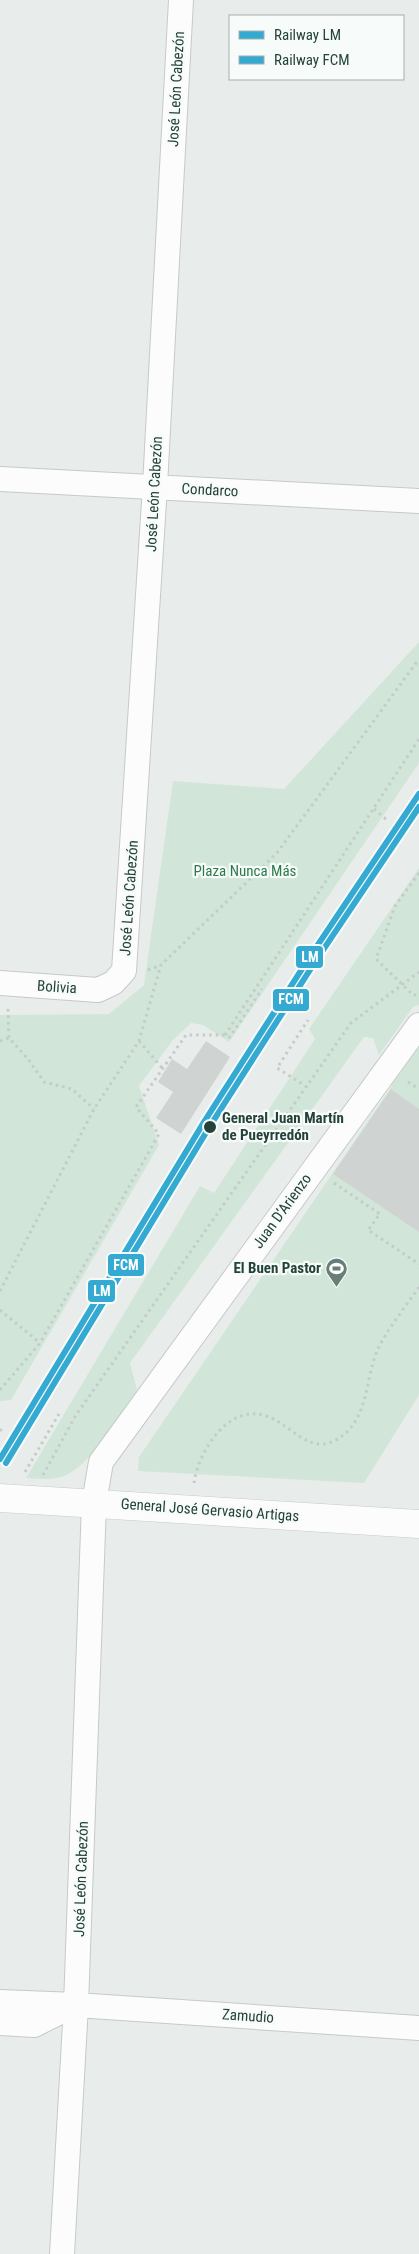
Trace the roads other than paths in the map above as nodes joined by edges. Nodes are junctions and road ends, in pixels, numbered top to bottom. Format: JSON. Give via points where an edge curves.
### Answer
{"nodes":[{"id":1,"x":181,"y":0,"type":"edge"},
{"id":2,"x":0,"y":479,"type":"edge"},
{"id":3,"x":155,"y":486,"type":"junction"},
{"id":4,"x":419,"y":502,"type":"edge"},
{"id":5,"x":4,"y":983,"type":"edge"},
{"id":6,"x":113,"y":983,"type":"joint"},
{"id":7,"x":419,"y":1025,"type":"edge"},
{"id":8,"x":13,"y":1499,"type":"edge"},
{"id":9,"x":94,"y":1503,"type":"junction"},
{"id":10,"x":419,"y":1524,"type":"edge"},
{"id":11,"x":0,"y":1986,"type":"edge"},
{"id":12,"x":0,"y":2002,"type":"edge"},
{"id":13,"x":76,"y":2004,"type":"junction"},
{"id":14,"x":0,"y":2023,"type":"edge"},
{"id":15,"x":419,"y":2028,"type":"edge"},
{"id":16,"x":62,"y":2254,"type":"edge"}],
"edges":[{"from":1,"to":3,"type":"street","name":"José León Cabezón"},
{"from":2,"to":3,"type":"street","name":"Condarco"},
{"from":3,"to":4,"type":"street","name":"Condarco"},
{"from":3,"to":6,"type":"street","name":"José León Cabezón","via":[[124,970]]},
{"from":5,"to":6,"type":"street","name":"Bolivia","via":[[98,990]]},
{"from":7,"to":9,"type":"street","name":"Juan D’Arienzo","via":[[101,1462]]},
{"from":8,"to":9,"type":"street","name":"General José Gervasio Artigas"},
{"from":9,"to":10,"type":"street","name":"General José Gervasio Artigas"},
{"from":9,"to":13,"type":"street","name":"José León Cabezón"},
{"from":11,"to":13,"type":"street","name":"Zamudio","via":[[36,1987]]},
{"from":12,"to":13,"type":"street","name":"Zamudio"},
{"from":13,"to":14,"type":"street","via":[[34,2025]]},
{"from":13,"to":15,"type":"street","name":"Zamudio"},
{"from":13,"to":16,"type":"street","name":"José León Cabezón"}]}
